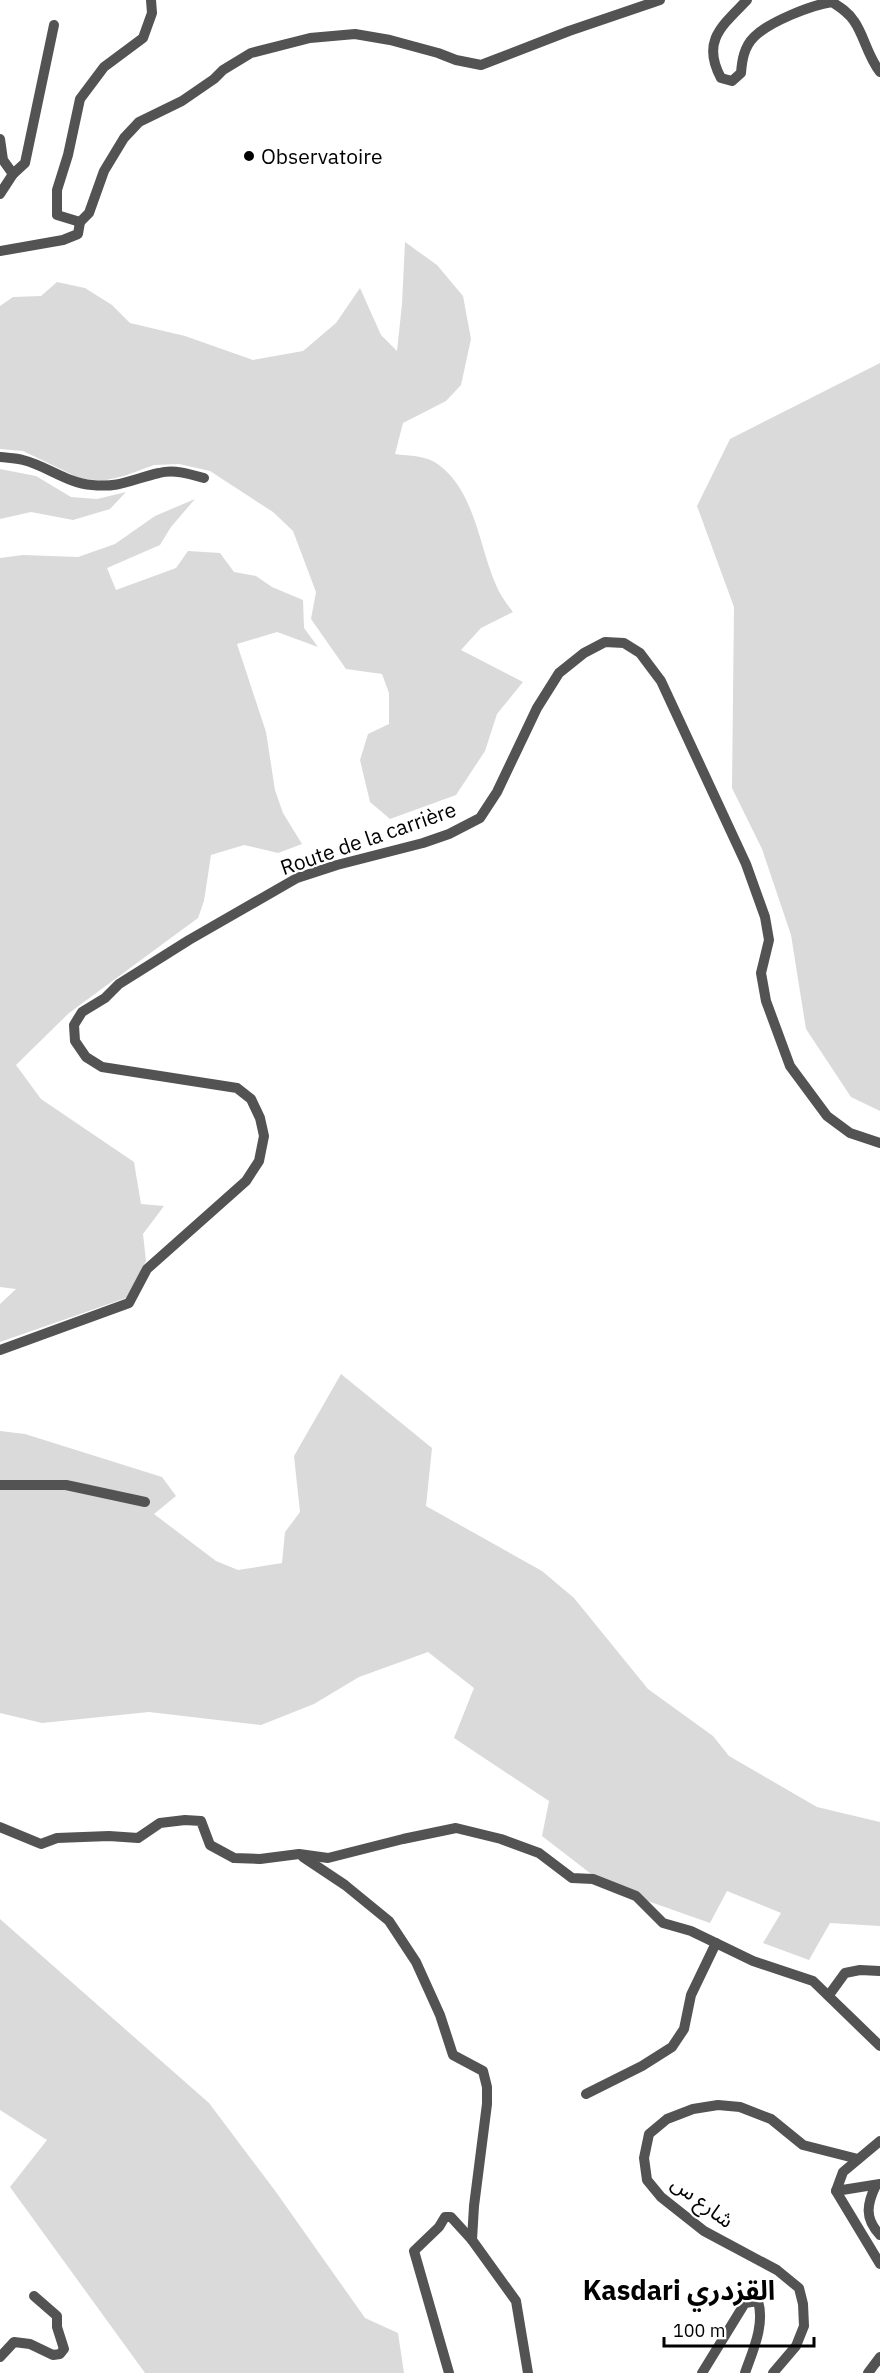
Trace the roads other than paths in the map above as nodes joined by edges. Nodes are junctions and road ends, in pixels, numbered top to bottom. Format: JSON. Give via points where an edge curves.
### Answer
{"nodes":[{"id":1,"x":151,"y":0,"type":"edge"},
{"id":2,"x":660,"y":0,"type":"edge"},
{"id":3,"x":747,"y":0,"type":"edge"},
{"id":4,"x":54,"y":25,"type":"dead end"},
{"id":5,"x":880,"y":72,"type":"edge"},
{"id":6,"x":0,"y":139,"type":"edge"},
{"id":7,"x":13,"y":174,"type":"junction"},
{"id":8,"x":0,"y":194,"type":"edge"},
{"id":9,"x":80,"y":222,"type":"junction"},
{"id":10,"x":0,"y":251,"type":"edge"},
{"id":11,"x":0,"y":457,"type":"edge"},
{"id":12,"x":204,"y":478,"type":"dead end"},
{"id":13,"x":880,"y":1143,"type":"edge"},
{"id":14,"x":0,"y":1350,"type":"edge"},
{"id":15,"x":0,"y":1485,"type":"edge"},
{"id":16,"x":145,"y":1502,"type":"dead end"},
{"id":17,"x":0,"y":1827,"type":"edge"},
{"id":18,"x":299,"y":1854,"type":"junction"},
{"id":19,"x":716,"y":1943,"type":"junction"},
{"id":20,"x":880,"y":1971,"type":"edge"},
{"id":21,"x":829,"y":1995,"type":"junction"},
{"id":22,"x":880,"y":2046,"type":"edge"},
{"id":23,"x":586,"y":2094,"type":"dead end"},
{"id":24,"x":880,"y":2140,"type":"edge"},
{"id":25,"x":858,"y":2159,"type":"junction"},
{"id":26,"x":878,"y":2184,"type":"edge"},
{"id":27,"x":836,"y":2191,"type":"junction"},
{"id":28,"x":880,"y":2235,"type":"edge"},
{"id":29,"x":472,"y":2240,"type":"junction"},
{"id":30,"x":880,"y":2264,"type":"edge"},
{"id":31,"x":34,"y":2296,"type":"dead end"},
{"id":32,"x":880,"y":2356,"type":"edge"},
{"id":33,"x":0,"y":2357,"type":"edge"},
{"id":34,"x":449,"y":2373,"type":"edge"},
{"id":35,"x":528,"y":2373,"type":"edge"},
{"id":36,"x":702,"y":2373,"type":"edge"},
{"id":37,"x":745,"y":2373,"type":"edge"},
{"id":38,"x":772,"y":2373,"type":"edge"},
{"id":39,"x":868,"y":2373,"type":"edge"}],
"edges":[{"from":1,"to":9,"type":"street","via":[[152,13],[143,38],[104,67],[80,99],[57,190],[57,214]]},
{"from":2,"to":9,"type":"street","via":[[481,65],[355,34],[310,38],[251,53],[182,101],[139,122],[104,171],[88,213]]},
{"from":3,"to":5,"type":"street","via":[[714,38],[712,52],[722,78],[732,81],[741,73],[743,55],[753,38],[798,11],[832,2],[855,22]]},
{"from":4,"to":7,"type":"street","via":[[25,163]]},
{"from":6,"to":7,"type":"street","via":[[3,160]]},
{"from":7,"to":8,"type":"street"},
{"from":9,"to":10,"type":"street","via":[[78,234],[63,240]]},
{"from":11,"to":12,"type":"street","via":[[23,460],[89,485],[128,484],[161,472]]},
{"from":13,"to":14,"type":"street","name":"Route de la carrière","via":[[850,1133],[827,1116],[790,1066],[766,1001],[761,973],[769,940],[746,864],[661,681],[640,653],[624,643],[605,642],[559,673],[480,818],[423,843],[297,878],[189,940],[82,1012],[74,1025],[75,1041],[86,1057],[102,1067],[237,1088],[251,1099],[264,1136],[259,1161],[246,1180],[147,1269],[129,1303]]},
{"from":15,"to":16,"type":"street","via":[[66,1485]]},
{"from":17,"to":18,"type":"street","via":[[41,1844],[57,1838],[138,1838],[160,1823],[201,1821],[210,1845],[234,1858]]},
{"from":18,"to":19,"type":"street","via":[[328,1858],[456,1828],[539,1853],[572,1878],[593,1879],[636,1896],[663,1923]]},
{"from":18,"to":29,"type":"street","via":[[389,1921],[416,1962],[453,2055],[483,2071],[487,2104]]},
{"from":19,"to":21,"type":"street","via":[[753,1961],[813,1981]]},
{"from":19,"to":23,"type":"street","via":[[691,1995],[684,2029],[672,2047]]},
{"from":20,"to":21,"type":"street","via":[[845,1973]]},
{"from":21,"to":22,"type":"street"},
{"from":24,"to":25,"type":"street"},
{"from":25,"to":27,"type":"street","via":[[843,2172]]},
{"from":25,"to":38,"type":"street","name":"شارع ﺱ","via":[[803,2145],[771,2119],[740,2107],[693,2109],[667,2119],[650,2134],[644,2158],[647,2180],[660,2197],[704,2231],[777,2270],[799,2288],[804,2326],[796,2346]]},
{"from":26,"to":27,"type":"street"},
{"from":26,"to":28,"type":"street","via":[[869,2200],[868,2215]]},
{"from":27,"to":30,"type":"street"},
{"from":29,"to":34,"type":"street","via":[[450,2217],[445,2217],[414,2252]]},
{"from":29,"to":35,"type":"street","via":[[516,2301]]},
{"from":31,"to":33,"type":"street","via":[[57,2316],[64,2349],[54,2355],[30,2344],[14,2342]]},
{"from":32,"to":39,"type":"street"},
{"from":36,"to":37,"type":"street","via":[[745,2303],[758,2301],[762,2314]]}]}
